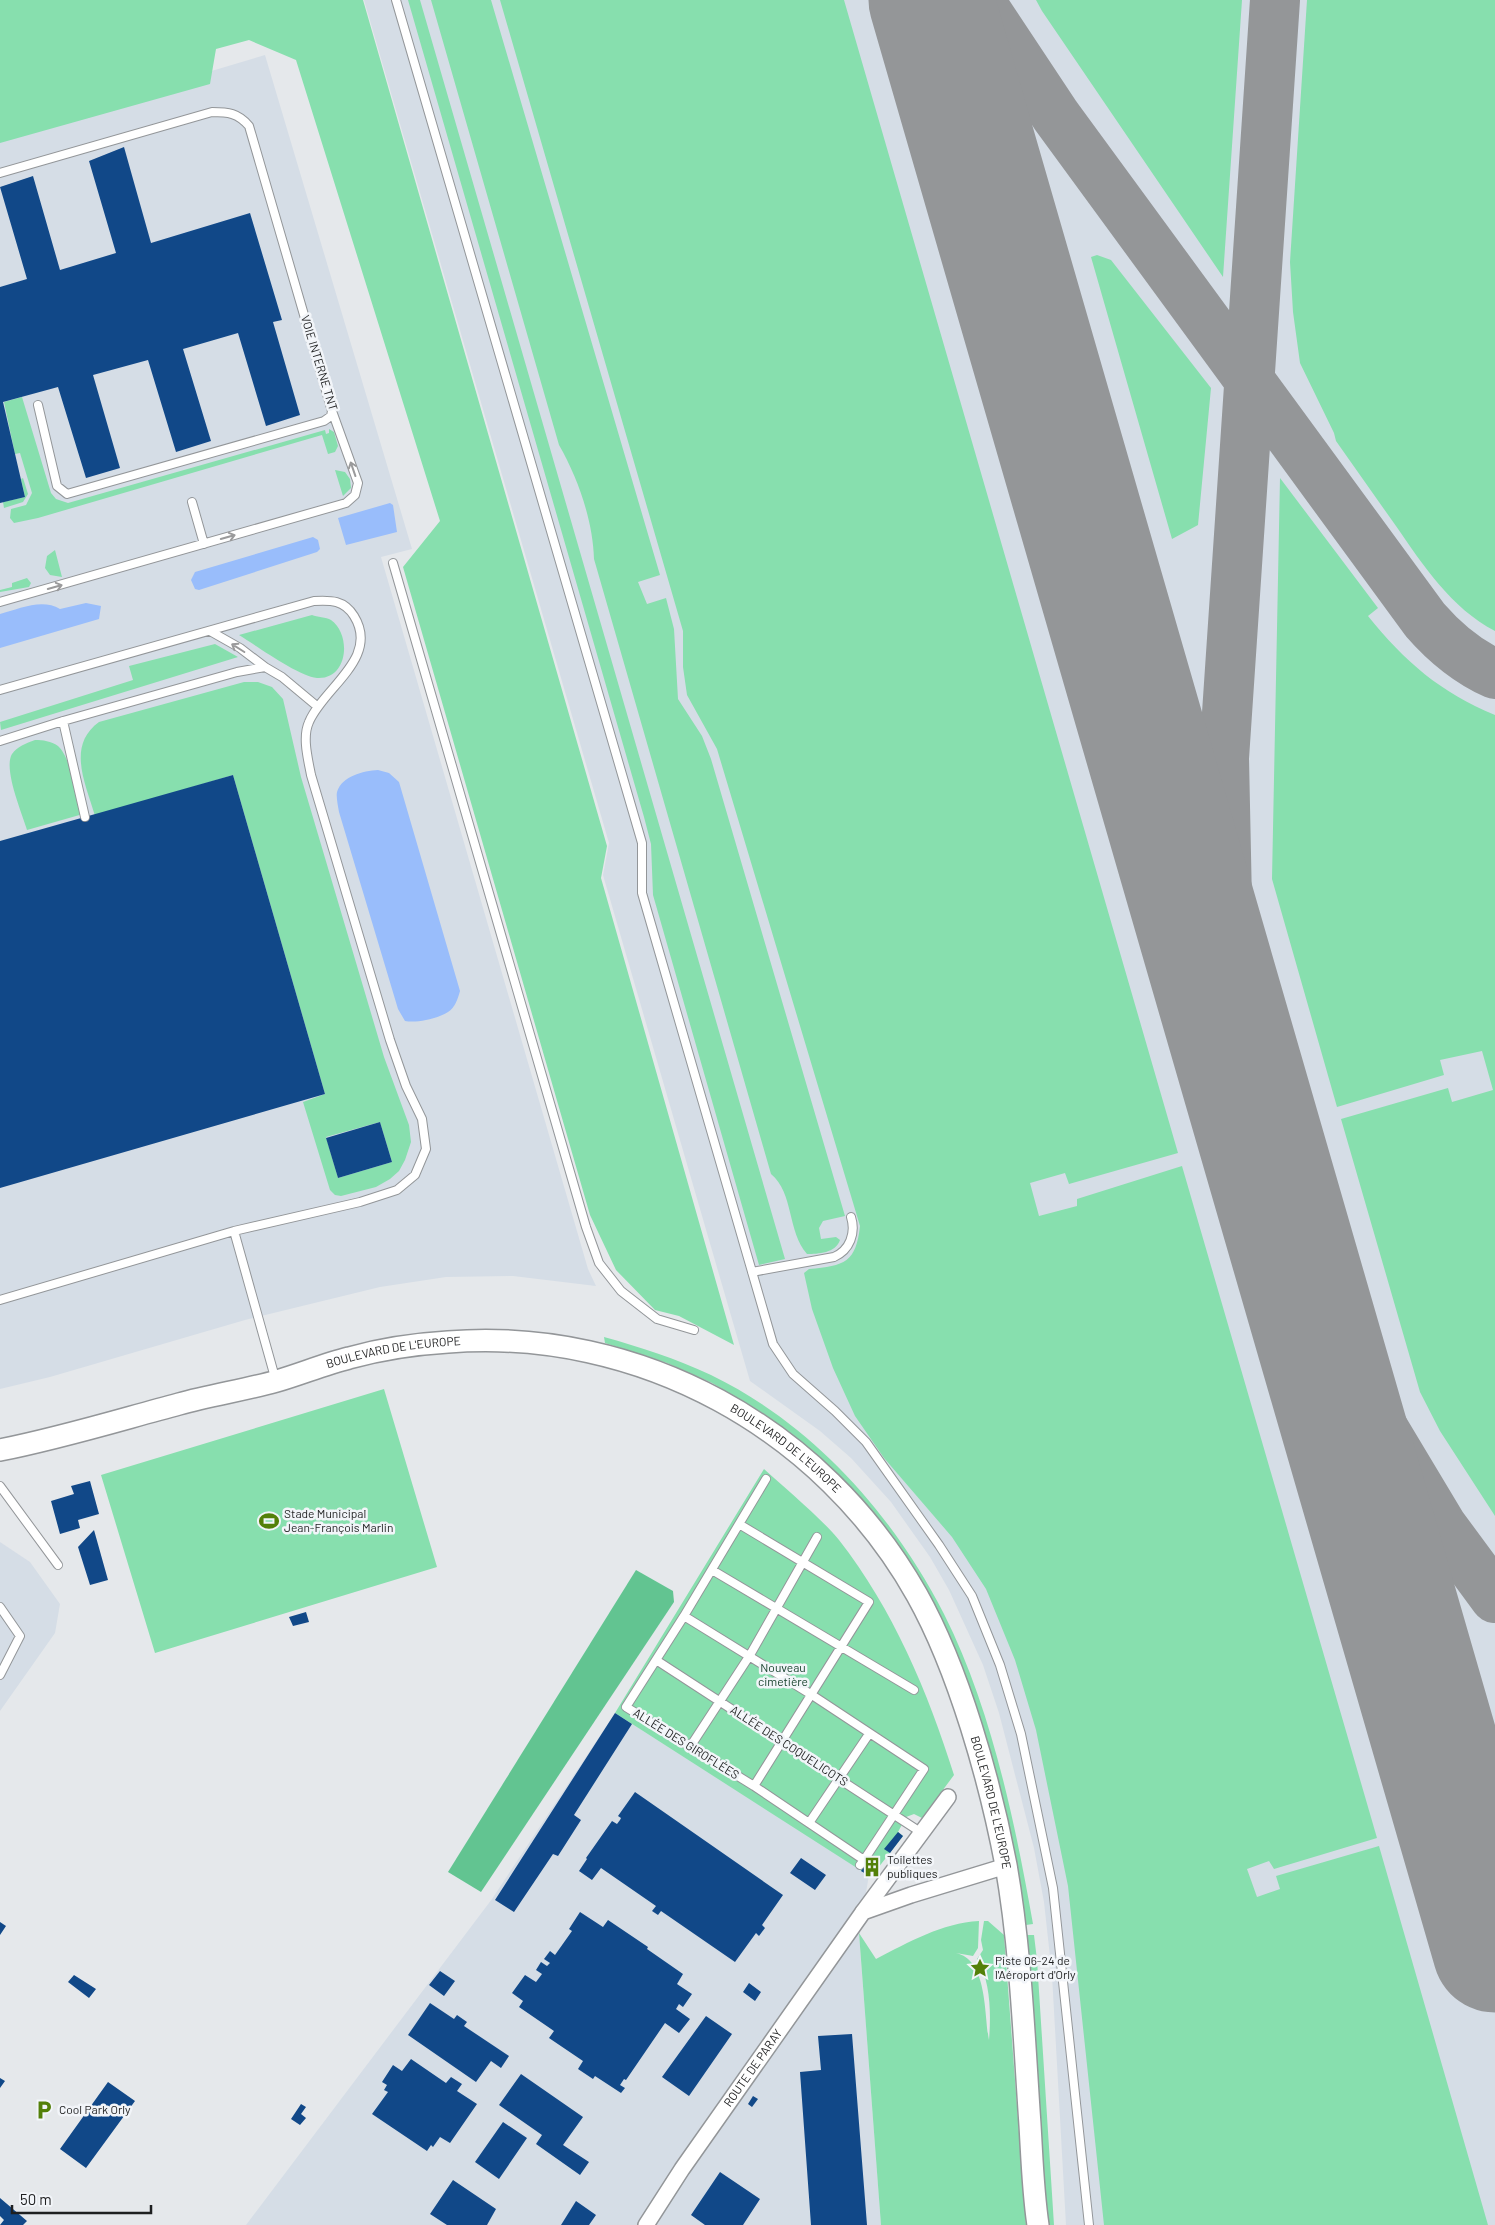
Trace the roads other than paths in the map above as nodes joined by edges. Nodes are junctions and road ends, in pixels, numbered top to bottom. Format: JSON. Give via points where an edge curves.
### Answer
{"nodes":[{"id":1,"x":396,"y":0,"type":"edge"},
{"id":2,"x":0,"y":173,"type":"edge"},
{"id":3,"x":38,"y":405,"type":"dead end"},
{"id":4,"x":332,"y":411,"type":"junction"},
{"id":5,"x":192,"y":502,"type":"dead end"},
{"id":6,"x":204,"y":544,"type":"junction"},
{"id":7,"x":393,"y":563,"type":"dead end"},
{"id":8,"x":4,"y":601,"type":"edge"},
{"id":9,"x":210,"y":631,"type":"junction"},
{"id":10,"x":266,"y":666,"type":"junction"},
{"id":11,"x":0,"y":690,"type":"edge"},
{"id":12,"x":318,"y":708,"type":"junction"},
{"id":13,"x":63,"y":721,"type":"junction"},
{"id":14,"x":0,"y":741,"type":"edge"},
{"id":15,"x":86,"y":817,"type":"dead end"},
{"id":16,"x":851,"y":1217,"type":"dead end"},
{"id":17,"x":234,"y":1231,"type":"junction"},
{"id":18,"x":752,"y":1272,"type":"junction"},
{"id":19,"x":0,"y":1300,"type":"edge"},
{"id":20,"x":694,"y":1330,"type":"dead end"},
{"id":21,"x":276,"y":1381,"type":"junction"},
{"id":22,"x":0,"y":1450,"type":"edge"},
{"id":23,"x":766,"y":1479,"type":"dead end"},
{"id":24,"x":0,"y":1486,"type":"edge"},
{"id":25,"x":739,"y":1524,"type":"junction"},
{"id":26,"x":817,"y":1537,"type":"dead end"},
{"id":27,"x":803,"y":1562,"type":"junction"},
{"id":28,"x":58,"y":1565,"type":"dead end"},
{"id":29,"x":712,"y":1570,"type":"junction"},
{"id":30,"x":0,"y":1607,"type":"edge"},
{"id":31,"x":777,"y":1608,"type":"junction"},
{"id":32,"x":684,"y":1616,"type":"junction"},
{"id":33,"x":842,"y":1647,"type":"junction"},
{"id":34,"x":750,"y":1655,"type":"junction"},
{"id":35,"x":656,"y":1660,"type":"junction"},
{"id":36,"x":0,"y":1675,"type":"edge"},
{"id":37,"x":914,"y":1690,"type":"dead end"},
{"id":38,"x":812,"y":1695,"type":"junction"},
{"id":39,"x":720,"y":1702,"type":"junction"},
{"id":40,"x":869,"y":1734,"type":"junction"},
{"id":41,"x":782,"y":1741,"type":"junction"},
{"id":42,"x":690,"y":1747,"type":"junction"},
{"id":43,"x":839,"y":1779,"type":"junction"},
{"id":44,"x":754,"y":1786,"type":"junction"},
{"id":45,"x":948,"y":1798,"type":"dead end"},
{"id":46,"x":895,"y":1815,"type":"junction"},
{"id":47,"x":809,"y":1823,"type":"junction"},
{"id":48,"x":922,"y":1833,"type":"junction"},
{"id":49,"x":1006,"y":1866,"type":"junction"},
{"id":50,"x":863,"y":1912,"type":"junction"},
{"id":51,"x":1036,"y":2219,"type":"edge"},
{"id":52,"x":646,"y":2225,"type":"edge"},
{"id":53,"x":1089,"y":2225,"type":"edge"}],
"edges":[{"from":1,"to":18,"type":"lane","via":[[642,843],[642,893]]},
{"from":2,"to":4,"type":"lane","name":"VOIE INTERNE TNT","via":[[212,112],[227,112],[243,118],[249,126]]},
{"from":3,"to":4,"type":"lane","via":[[57,486],[67,494],[324,421]]},
{"from":6,"to":4,"type":"lane","name":"VOIE INTERNE TNT","one_way":true,"via":[[350,500],[355,495],[358,484]]},
{"from":5,"to":6,"type":"lane"},
{"from":8,"to":6,"type":"lane","name":"VOIE INTERNE TNT","one_way":true},
{"from":7,"to":20,"type":"lane","via":[[599,1263],[621,1291],[657,1319]]},
{"from":10,"to":9,"type":"lane","one_way":true},
{"from":9,"to":11,"type":"lane"},
{"from":9,"to":12,"type":"lane","via":[[314,601],[340,602],[350,609],[358,621],[362,638],[359,654]]},
{"from":10,"to":12,"type":"lane"},
{"from":10,"to":13,"type":"lane"},
{"from":12,"to":17,"type":"lane","via":[[309,722],[306,738],[311,775],[390,1040],[422,1119],[426,1149],[415,1175],[397,1190],[360,1202]]},
{"from":13,"to":14,"type":"lane"},
{"from":13,"to":15,"type":"lane"},
{"from":16,"to":18,"type":"lane","via":[[853,1230],[842,1253]]},
{"from":17,"to":19,"type":"lane"},
{"from":17,"to":21,"type":"lane"},
{"from":18,"to":53,"type":"lane","via":[[773,1344],[794,1374],[866,1442],[906,1498],[972,1596],[1000,1665],[1021,1734],[1053,1888]]},
{"from":21,"to":22,"type":"main road","name":"BOULEVARD DE L'EUROPE"},
{"from":21,"to":49,"type":"main road","name":"BOULEVARD DE L'EUROPE","via":[[349,1358],[398,1348],[486,1340],[558,1345],[617,1357],[659,1372],[710,1395],[762,1426],[816,1468],[857,1510],[916,1594],[948,1662],[964,1709],[995,1814]]},
{"from":23,"to":25,"type":"lane"},
{"from":24,"to":28,"type":"lane"},
{"from":25,"to":27,"type":"lane"},
{"from":25,"to":29,"type":"lane"},
{"from":26,"to":27,"type":"lane"},
{"from":27,"to":31,"type":"lane"},
{"from":27,"to":33,"type":"lane","via":[[869,1602]]},
{"from":29,"to":31,"type":"lane"},
{"from":29,"to":32,"type":"lane"},
{"from":30,"to":36,"type":"lane","via":[[20,1636]]},
{"from":31,"to":33,"type":"lane"},
{"from":31,"to":34,"type":"lane"},
{"from":32,"to":34,"type":"lane","name":"ALLÉE DES GIROFLÉES"},
{"from":32,"to":35,"type":"lane","name":"ALLÉE DES GIROFLÉES"},
{"from":33,"to":37,"type":"lane"},
{"from":33,"to":38,"type":"lane"},
{"from":34,"to":38,"type":"lane","name":"ALLÉE DES GIROFLÉES"},
{"from":34,"to":39,"type":"lane"},
{"from":35,"to":39,"type":"lane","name":"ALLÉE DES COQUELICOTS"},
{"from":35,"to":42,"type":"lane","name":"ALLÉE DES GIROFLÉES","via":[[626,1707]]},
{"from":38,"to":40,"type":"lane","name":"ALLÉE DES GIROFLÉES"},
{"from":38,"to":41,"type":"lane"},
{"from":39,"to":41,"type":"lane","name":"ALLÉE DES COQUELICOTS"},
{"from":39,"to":42,"type":"lane"},
{"from":40,"to":43,"type":"lane"},
{"from":40,"to":46,"type":"lane","name":"ALLÉE DES GIROFLÉES","via":[[924,1769]]},
{"from":41,"to":43,"type":"lane","name":"ALLÉE DES COQUELICOTS"},
{"from":41,"to":44,"type":"lane"},
{"from":42,"to":44,"type":"lane","name":"ALLÉE DES GIROFLÉES"},
{"from":43,"to":46,"type":"lane","name":"ALLÉE DES COQUELICOTS"},
{"from":43,"to":47,"type":"lane"},
{"from":44,"to":47,"type":"lane","name":"ALLÉE DES GIROFLÉES"},
{"from":45,"to":48,"type":"street","name":"ROUTE DE PARAY"},
{"from":46,"to":47,"type":"lane","name":"ALLÉE DES GIROFLÉES","via":[[862,1862]]},
{"from":46,"to":48,"type":"lane","name":"ALLÉE DES COQUELICOTS"},
{"from":48,"to":50,"type":"street","name":"ROUTE DE PARAY"},
{"from":49,"to":50,"type":"street"},
{"from":49,"to":51,"type":"main road","name":"BOULEVARD DE L'EUROPE","via":[[1019,1973]]},
{"from":50,"to":52,"type":"street","name":"ROUTE DE PARAY"}]}
